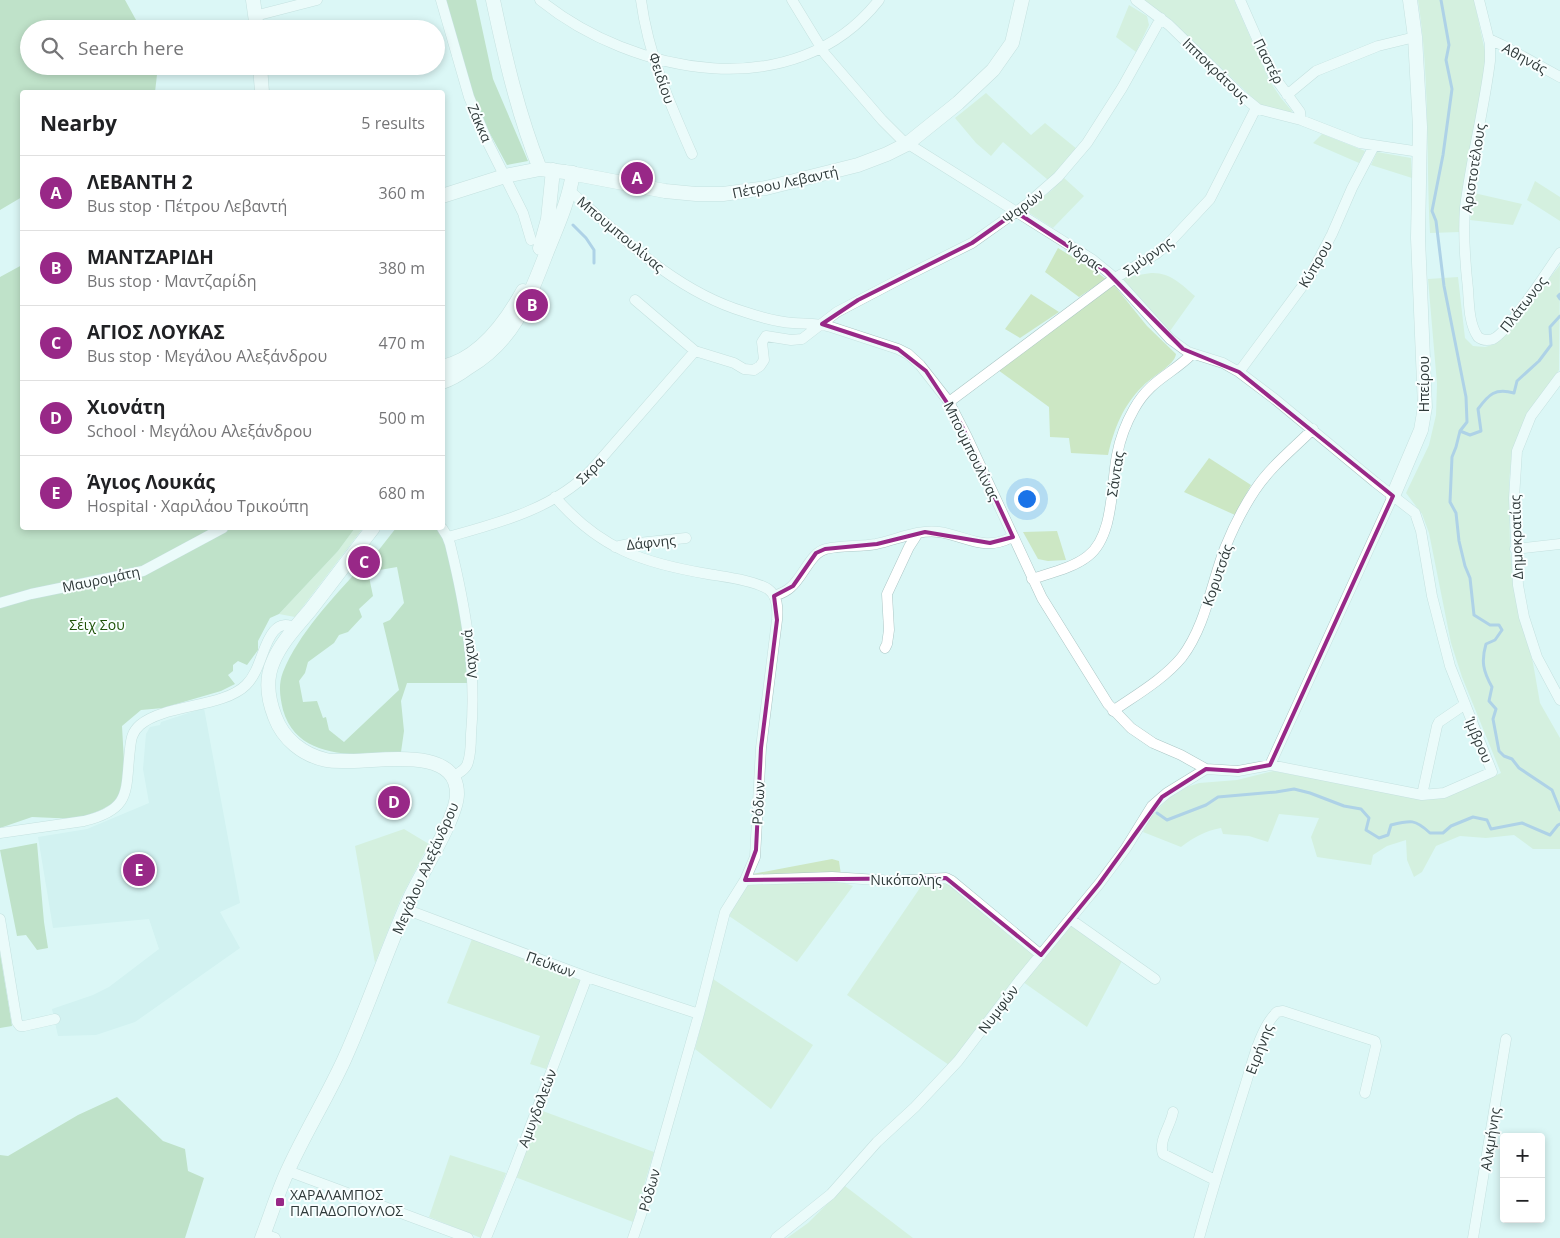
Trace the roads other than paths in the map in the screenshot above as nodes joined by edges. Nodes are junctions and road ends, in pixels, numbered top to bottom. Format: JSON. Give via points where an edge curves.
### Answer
{"nodes":[{"id":1,"x":253,"y":0,"type":"edge"},
{"id":2,"x":317,"y":0,"type":"edge"},
{"id":3,"x":441,"y":0,"type":"edge"},
{"id":4,"x":493,"y":0,"type":"edge"},
{"id":5,"x":540,"y":0,"type":"edge"},
{"id":6,"x":641,"y":0,"type":"edge"},
{"id":7,"x":792,"y":0,"type":"edge"},
{"id":8,"x":879,"y":0,"type":"edge"},
{"id":9,"x":1022,"y":0,"type":"edge"},
{"id":10,"x":1136,"y":0,"type":"edge"},
{"id":11,"x":1240,"y":0,"type":"edge"},
{"id":12,"x":1410,"y":0,"type":"edge"},
{"id":13,"x":1480,"y":0,"type":"edge"},
{"id":14,"x":1161,"y":18,"type":"junction"},
{"id":15,"x":256,"y":20,"type":"edge"},
{"id":16,"x":262,"y":20,"type":"edge"},
{"id":17,"x":1415,"y":37,"type":"junction"},
{"id":18,"x":1489,"y":39,"type":"junction"},
{"id":19,"x":821,"y":48,"type":"junction"},
{"id":20,"x":654,"y":58,"type":"junction"},
{"id":21,"x":261,"y":75,"type":"edge"},
{"id":22,"x":1560,"y":77,"type":"edge"},
{"id":23,"x":262,"y":90,"type":"edge"},
{"id":24,"x":1287,"y":95,"type":"junction"},
{"id":25,"x":1256,"y":108,"type":"junction"},
{"id":26,"x":1302,"y":120,"type":"junction"},
{"id":27,"x":907,"y":144,"type":"junction"},
{"id":28,"x":1374,"y":146,"type":"junction"},
{"id":29,"x":1420,"y":152,"type":"junction"},
{"id":30,"x":692,"y":154,"type":"dead end"},
{"id":31,"x":547,"y":169,"type":"junction"},
{"id":32,"x":573,"y":173,"type":"junction"},
{"id":33,"x":505,"y":176,"type":"junction"},
{"id":34,"x":570,"y":191,"type":"junction"},
{"id":35,"x":445,"y":195,"type":"edge"},
{"id":36,"x":1016,"y":212,"type":"junction"},
{"id":37,"x":531,"y":240,"type":"dead end"},
{"id":38,"x":1560,"y":253,"type":"edge"},
{"id":39,"x":1115,"y":278,"type":"junction"},
{"id":40,"x":635,"y":300,"type":"dead end"},
{"id":41,"x":822,"y":324,"type":"junction"},
{"id":42,"x":1478,"y":337,"type":"joint"},
{"id":43,"x":695,"y":351,"type":"junction"},
{"id":44,"x":1192,"y":354,"type":"junction"},
{"id":45,"x":449,"y":367,"type":"edge"},
{"id":46,"x":1240,"y":372,"type":"junction"},
{"id":47,"x":1560,"y":377,"type":"edge"},
{"id":48,"x":445,"y":383,"type":"edge"},
{"id":49,"x":949,"y":402,"type":"junction"},
{"id":50,"x":1312,"y":429,"type":"junction"},
{"id":51,"x":1393,"y":496,"type":"junction"},
{"id":52,"x":555,"y":497,"type":"junction"},
{"id":53,"x":219,"y":530,"type":"edge"},
{"id":54,"x":371,"y":530,"type":"edge"},
{"id":55,"x":443,"y":530,"type":"edge"},
{"id":56,"x":918,"y":533,"type":"junction"},
{"id":57,"x":448,"y":537,"type":"junction"},
{"id":58,"x":1012,"y":537,"type":"junction"},
{"id":59,"x":686,"y":538,"type":"dead end"},
{"id":60,"x":1560,"y":544,"type":"edge"},
{"id":61,"x":615,"y":547,"type":"junction"},
{"id":62,"x":1515,"y":548,"type":"junction"},
{"id":63,"x":1032,"y":579,"type":"junction"},
{"id":64,"x":774,"y":596,"type":"junction"},
{"id":65,"x":0,"y":603,"type":"edge"},
{"id":66,"x":294,"y":630,"type":"junction"},
{"id":67,"x":885,"y":648,"type":"dead end"},
{"id":68,"x":1560,"y":700,"type":"edge"},
{"id":69,"x":1464,"y":705,"type":"junction"},
{"id":70,"x":1114,"y":711,"type":"junction"},
{"id":71,"x":1270,"y":765,"type":"junction"},
{"id":72,"x":1206,"y":770,"type":"junction"},
{"id":73,"x":452,"y":777,"type":"junction"},
{"id":74,"x":1422,"y":795,"type":"junction"},
{"id":75,"x":0,"y":833,"type":"edge"},
{"id":76,"x":745,"y":880,"type":"junction"},
{"id":77,"x":405,"y":909,"type":"junction"},
{"id":78,"x":0,"y":919,"type":"edge"},
{"id":79,"x":1070,"y":920,"type":"junction"},
{"id":80,"x":1041,"y":955,"type":"junction"},
{"id":81,"x":587,"y":977,"type":"junction"},
{"id":82,"x":1155,"y":979,"type":"dead end"},
{"id":83,"x":699,"y":1014,"type":"junction"},
{"id":84,"x":55,"y":1019,"type":"dead end"},
{"id":85,"x":1506,"y":1039,"type":"dead end"},
{"id":86,"x":1364,"y":1093,"type":"dead end"},
{"id":87,"x":1172,"y":1112,"type":"dead end"},
{"id":88,"x":288,"y":1170,"type":"junction"},
{"id":89,"x":1215,"y":1180,"type":"junction"},
{"id":90,"x":267,"y":1237,"type":"edge"},
{"id":91,"x":468,"y":1238,"type":"edge"},
{"id":92,"x":486,"y":1238,"type":"edge"},
{"id":93,"x":633,"y":1238,"type":"edge"},
{"id":94,"x":776,"y":1238,"type":"edge"},
{"id":95,"x":1199,"y":1238,"type":"edge"},
{"id":96,"x":1473,"y":1238,"type":"edge"}],
"edges":[{"from":1,"to":15,"type":"street"},
{"from":2,"to":16,"type":"street"},
{"from":3,"to":33,"type":"street","name":"Ζάκκα","via":[[468,97]]},
{"from":4,"to":31,"type":"street","via":[[530,145]]},
{"from":5,"to":20,"type":"street","via":[[586,32]]},
{"from":6,"to":20,"type":"street","name":"Φειδίου"},
{"from":7,"to":19,"type":"street","name":"Ύδρας"},
{"from":8,"to":19,"type":"street","via":[[847,31]]},
{"from":9,"to":27,"type":"street","name":"Πέτρου Λεβαντή","via":[[1012,43],[994,70]]},
{"from":10,"to":14,"type":"street","name":"Ιπποκράτους"},
{"from":11,"to":24,"type":"street","name":"Παστέρ","via":[[1268,64]]},
{"from":12,"to":17,"type":"street","name":"Ηπείρου"},
{"from":13,"to":18,"type":"street","name":"Αριστοτέλους"},
{"from":14,"to":25,"type":"street","name":"Ιπποκράτους"},
{"from":14,"to":36,"type":"street","name":"Ψαρών","via":[[1087,144],[1048,186]]},
{"from":17,"to":24,"type":"street","via":[[1378,46],[1316,71]]},
{"from":17,"to":29,"type":"street","name":"Ηπείρου"},
{"from":18,"to":22,"type":"street","name":"Αθηνάς"},
{"from":18,"to":42,"type":"street","name":"Αριστοτέλους","via":[[1489,68],[1464,229],[1469,303]]},
{"from":19,"to":20,"type":"street","via":[[794,59],[750,68],[688,65]]},
{"from":19,"to":27,"type":"street","name":"Ύδρας"},
{"from":20,"to":30,"type":"street","name":"Φειδίου"},
{"from":21,"to":23,"type":"street"},
{"from":24,"to":26,"type":"street","name":"Παστέρ"},
{"from":25,"to":26,"type":"street","name":"Ιπποκράτους"},
{"from":25,"to":39,"type":"street","name":"Σμύρνης","via":[[1207,204],[1161,250]]},
{"from":26,"to":28,"type":"street","name":"Ιπποκράτους","via":[[1345,139]]},
{"from":27,"to":32,"type":"street","name":"Πέτρου Λεβαντή","via":[[842,170],[736,193],[665,190]]},
{"from":27,"to":36,"type":"street","name":"Ύδρας"},
{"from":28,"to":29,"type":"street","name":"Ιπποκράτους"},
{"from":28,"to":46,"type":"street","name":"Κύπρου","via":[[1310,276]]},
{"from":29,"to":51,"type":"street","name":"Ηπείρου","via":[[1418,238],[1425,407],[1421,430]]},
{"from":31,"to":32,"type":"street","name":"Πέτρου Λεβαντή"},
{"from":31,"to":33,"type":"street","name":"Πέτρου Λεβαντή"},
{"from":31,"to":45,"type":"street","via":[[548,219],[528,281],[508,316],[492,335],[477,350]]},
{"from":32,"to":34,"type":"street"},
{"from":33,"to":35,"type":"street","name":"Πέτρου Λεβαντή"},
{"from":33,"to":37,"type":"street","name":"Ζάκκα","via":[[523,213]]},
{"from":34,"to":41,"type":"street","name":"Μπουμπουλίνας","via":[[647,258],[697,293],[747,313],[786,322]]},
{"from":34,"to":45,"type":"street","via":[[535,285],[517,321],[481,360]]},
{"from":36,"to":39,"type":"street","name":"Ύδρας","via":[[1093,260]]},
{"from":36,"to":41,"type":"street","name":"Ψαρών","via":[[972,243],[858,300]]},
{"from":38,"to":42,"type":"street","name":"Πλάτωνος","via":[[1495,339]]},
{"from":39,"to":44,"type":"street","name":"Ύδρας","via":[[1163,333]]},
{"from":39,"to":49,"type":"street","name":"Σμύρνης"},
{"from":40,"to":43,"type":"street"},
{"from":41,"to":43,"type":"street","via":[[802,339],[766,336],[762,342],[764,360],[754,370]]},
{"from":41,"to":49,"type":"street","name":"Μπουμπουλίνας","via":[[903,351],[926,371]]},
{"from":43,"to":52,"type":"street","name":"Σκρα","via":[[585,477]]},
{"from":44,"to":46,"type":"street","name":"Ύδρας"},
{"from":44,"to":63,"type":"street","name":"Σάντας","via":[[1152,384],[1130,417],[1118,453],[1108,519],[1096,548],[1075,564]]},
{"from":45,"to":48,"type":"street"},
{"from":46,"to":50,"type":"street","name":"Ύδρας"},
{"from":47,"to":62,"type":"street","name":"Δημοκρατίας","via":[[1531,416],[1517,451]]},
{"from":49,"to":58,"type":"street","name":"Μπουμπουλίνας"},
{"from":50,"to":51,"type":"street","name":"Ύδρας"},
{"from":50,"to":70,"type":"street","name":"Κορυτσάς","via":[[1260,483],[1244,508],[1219,563],[1201,621],[1185,652],[1169,670]]},
{"from":51,"to":69,"type":"street","name":"Ίμβρου","via":[[1412,510],[1419,522],[1441,638]]},
{"from":51,"to":71,"type":"street","name":"Ηπείρου"},
{"from":52,"to":57,"type":"street","name":"Σκρα","via":[[515,517]]},
{"from":52,"to":61,"type":"street","via":[[585,526]]},
{"from":53,"to":65,"type":"street","name":"Μαυρομάτη","via":[[143,571]]},
{"from":54,"to":66,"type":"street"},
{"from":55,"to":57,"type":"street","name":"Λαχανά"},
{"from":56,"to":58,"type":"street","via":[[935,532],[995,544]]},
{"from":56,"to":64,"type":"street","via":[[877,544],[821,550],[793,586]]},
{"from":56,"to":67,"type":"street","via":[[887,594],[889,630]]},
{"from":57,"to":73,"type":"street","name":"Λαχανά","via":[[464,607],[473,704],[468,760],[464,769]]},
{"from":58,"to":63,"type":"street","name":"Μπουμπουλίνας"},
{"from":59,"to":61,"type":"street","name":"Δάφνης"},
{"from":60,"to":62,"type":"street"},
{"from":61,"to":64,"type":"street","via":[[662,565],[759,585]]},
{"from":62,"to":68,"type":"street","name":"Δημοκρατίας","via":[[1524,617],[1537,657]]},
{"from":63,"to":70,"type":"street","name":"Μπουμπουλίνας"},
{"from":64,"to":76,"type":"street","name":"Ρόδων","via":[[778,606],[761,748],[756,850]]},
{"from":66,"to":73,"type":"street","via":[[273,661],[268,690],[278,725],[297,747],[330,761],[425,760],[442,767]]},
{"from":66,"to":75,"type":"street","via":[[291,626],[282,625],[275,630],[253,677],[245,686],[224,697],[163,714],[140,725],[131,736],[128,786],[111,810],[84,821]]},
{"from":69,"to":74,"type":"street","via":[[1436,726]]},
{"from":69,"to":74,"type":"street","name":"Ίμβρου","via":[[1492,772],[1444,793]]},
{"from":70,"to":72,"type":"street","name":"Μπουμπουλίνας","via":[[1142,736]]},
{"from":71,"to":72,"type":"street","name":"Μπουμπουλίνας","via":[[1238,771]]},
{"from":71,"to":74,"type":"street","name":"Ίμβρου"},
{"from":72,"to":79,"type":"street","name":"Νυμφών","via":[[1152,806],[1116,863]]},
{"from":73,"to":77,"type":"street","name":"Μεγάλου Αλεξάνδρου","via":[[457,794],[454,808]]},
{"from":76,"to":80,"type":"street","name":"Νικόπολης","via":[[946,878]]},
{"from":76,"to":83,"type":"street","name":"Ρόδων","via":[[725,912]]},
{"from":77,"to":81,"type":"street","name":"Πεύκων"},
{"from":77,"to":88,"type":"street","name":"Μεγάλου Αλεξάνδρου","via":[[356,1032]]},
{"from":78,"to":84,"type":"street","via":[[17,1022],[24,1026]]},
{"from":79,"to":80,"type":"street","name":"Νυμφών"},
{"from":79,"to":82,"type":"street"},
{"from":80,"to":94,"type":"street","name":"Νυμφών","via":[[934,1088],[877,1142],[824,1200]]},
{"from":81,"to":83,"type":"street","name":"Πεύκων"},
{"from":81,"to":92,"type":"street","name":"Αμυγδαλεών"},
{"from":83,"to":93,"type":"street","name":"Ρόδων"},
{"from":85,"to":96,"type":"street","name":"Αλκμήνης"},
{"from":86,"to":89,"type":"street","name":"Ειρήνης","via":[[1375,1041],[1283,1011],[1277,1012],[1264,1031]]},
{"from":87,"to":89,"type":"street","via":[[1161,1147],[1163,1154]]},
{"from":88,"to":90,"type":"street","name":"Μεγάλου Αλεξάνδρου"},
{"from":88,"to":91,"type":"street"},
{"from":89,"to":95,"type":"street","name":"Ειρήνης"}]}
